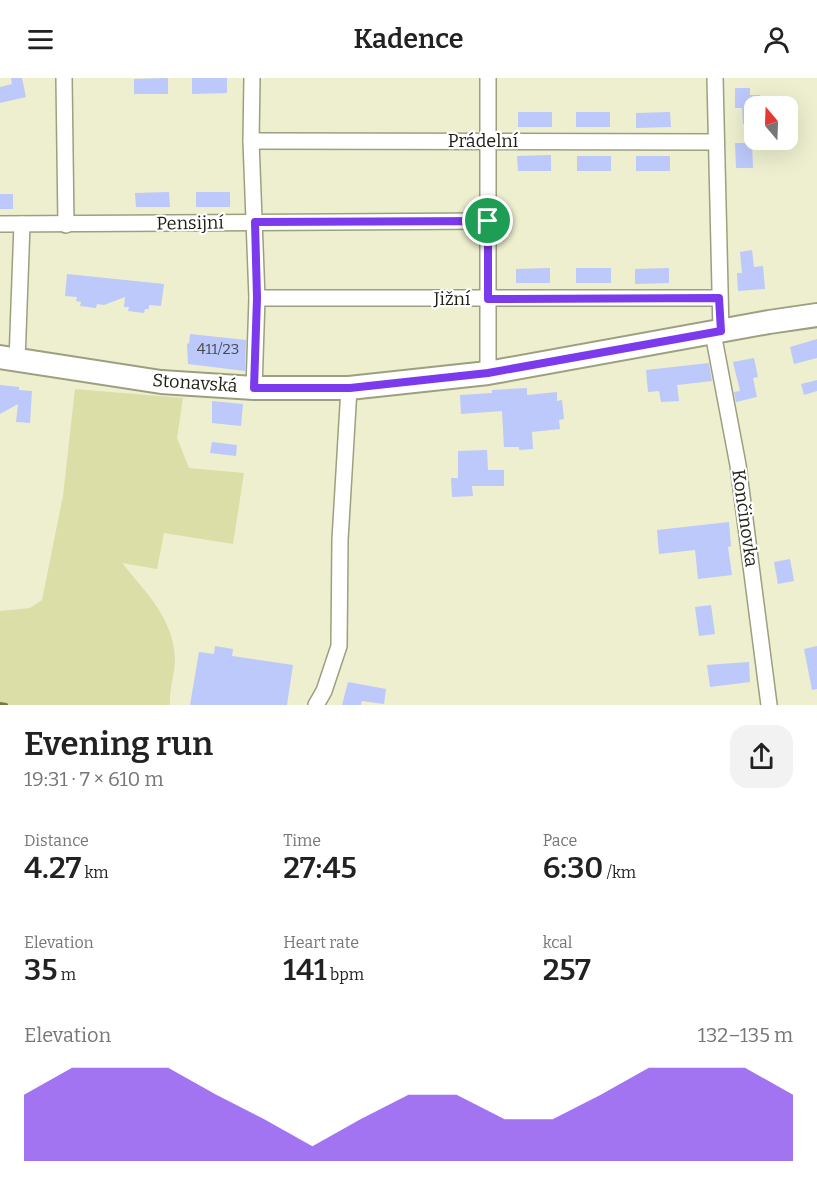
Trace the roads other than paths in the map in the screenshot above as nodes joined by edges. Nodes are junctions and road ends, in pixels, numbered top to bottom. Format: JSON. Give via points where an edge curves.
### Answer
{"nodes":[{"id":1,"x":64,"y":78,"type":"edge"},
{"id":2,"x":252,"y":78,"type":"edge"},
{"id":3,"x":488,"y":78,"type":"edge"},
{"id":4,"x":715,"y":78,"type":"edge"},
{"id":5,"x":251,"y":141,"type":"junction"},
{"id":6,"x":487,"y":141,"type":"junction"},
{"id":7,"x":715,"y":141,"type":"junction"},
{"id":8,"x":488,"y":221,"type":"junction"},
{"id":9,"x":255,"y":222,"type":"junction"},
{"id":10,"x":0,"y":224,"type":"edge"},
{"id":11,"x":22,"y":224,"type":"junction"},
{"id":12,"x":66,"y":225,"type":"junction"},
{"id":13,"x":257,"y":298,"type":"junction"},
{"id":14,"x":719,"y":298,"type":"junction"},
{"id":15,"x":488,"y":299,"type":"junction"},
{"id":16,"x":817,"y":315,"type":"edge"},
{"id":17,"x":717,"y":332,"type":"junction"},
{"id":18,"x":9,"y":359,"type":"edge"},
{"id":19,"x":488,"y":373,"type":"junction"},
{"id":20,"x":254,"y":388,"type":"junction"},
{"id":21,"x":350,"y":388,"type":"junction"},
{"id":22,"x":316,"y":705,"type":"edge"},
{"id":23,"x":769,"y":705,"type":"edge"}],
"edges":[{"from":1,"to":12,"type":"street"},
{"from":2,"to":5,"type":"street"},
{"from":3,"to":6,"type":"street"},
{"from":4,"to":7,"type":"street","name":"Končinovka"},
{"from":5,"to":6,"type":"street","name":"Prádelní"},
{"from":5,"to":9,"type":"street"},
{"from":6,"to":7,"type":"street","name":"Prádelní"},
{"from":6,"to":8,"type":"street"},
{"from":7,"to":14,"type":"street","name":"Končinovka"},
{"from":8,"to":9,"type":"street","name":"Pensijní"},
{"from":8,"to":15,"type":"street"},
{"from":9,"to":12,"type":"street","name":"Pensijní"},
{"from":9,"to":13,"type":"street"},
{"from":10,"to":11,"type":"street","name":"Pensijní"},
{"from":11,"to":12,"type":"street","name":"Pensijní"},
{"from":11,"to":18,"type":"street"},
{"from":13,"to":15,"type":"street","name":"Jižní"},
{"from":13,"to":20,"type":"street"},
{"from":14,"to":15,"type":"street","name":"Jižní"},
{"from":14,"to":17,"type":"street","name":"Končinovka"},
{"from":15,"to":19,"type":"street"},
{"from":16,"to":17,"type":"main road","name":"Stonavská"},
{"from":17,"to":19,"type":"main road","name":"Stonavská"},
{"from":17,"to":23,"type":"street","name":"Končinovka"},
{"from":18,"to":20,"type":"main road","name":"Stonavská","via":[[161,382]]},
{"from":19,"to":21,"type":"main road","name":"Stonavská"},
{"from":20,"to":21,"type":"main road","name":"Stonavská"},
{"from":21,"to":22,"type":"street","via":[[340,540],[339,646]]}]}
